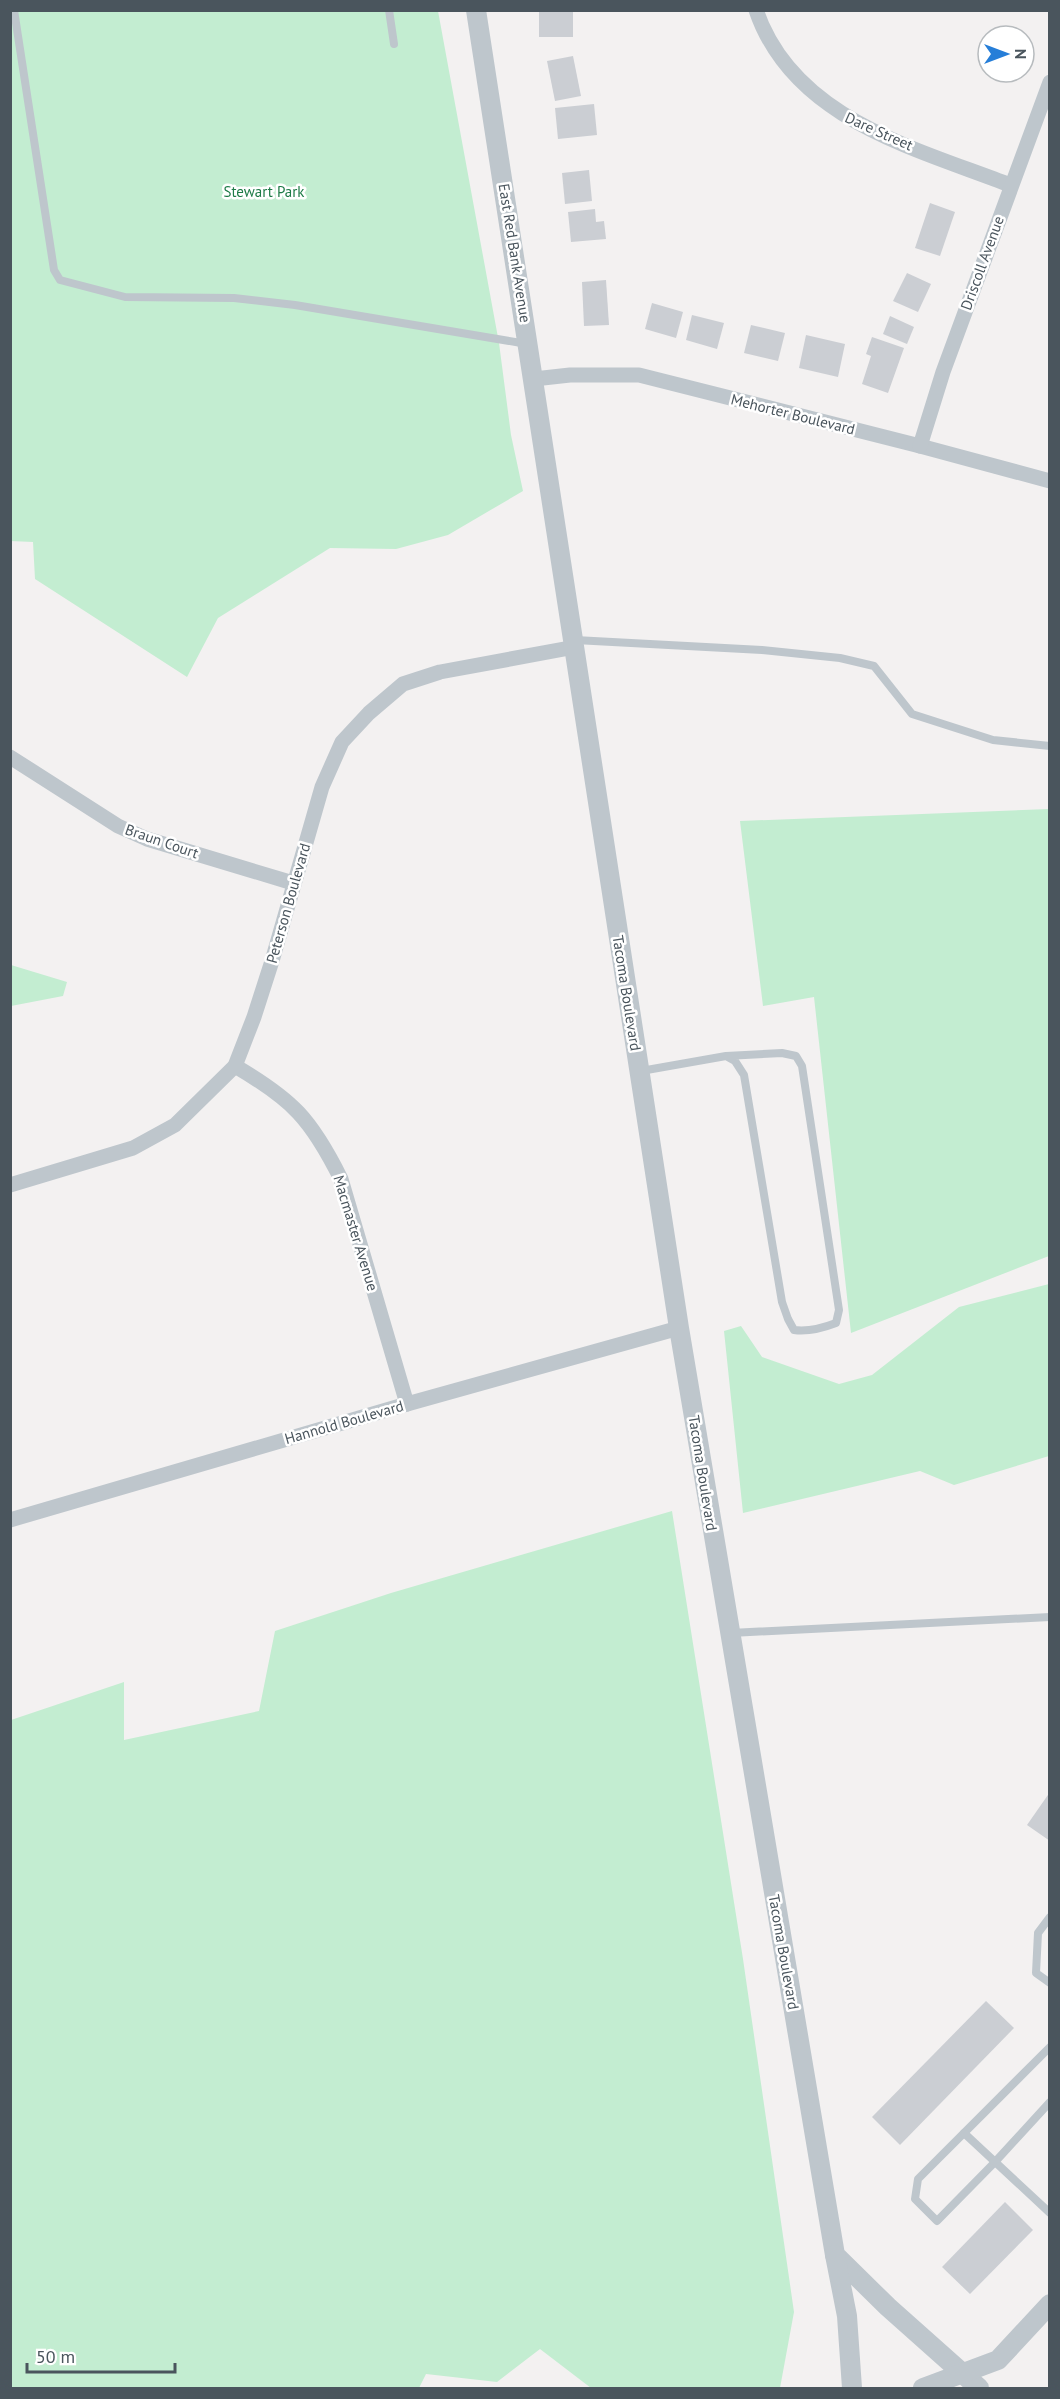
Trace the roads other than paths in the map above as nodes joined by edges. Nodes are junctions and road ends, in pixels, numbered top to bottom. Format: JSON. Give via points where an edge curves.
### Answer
{"nodes":[{"id":1,"x":14,"y":10,"type":"edge"},
{"id":2,"x":389,"y":10,"type":"edge"},
{"id":3,"x":476,"y":10,"type":"edge"},
{"id":4,"x":756,"y":10,"type":"edge"},
{"id":5,"x":394,"y":44,"type":"dead end"},
{"id":6,"x":1050,"y":82,"type":"edge"},
{"id":7,"x":1010,"y":185,"type":"junction"},
{"id":8,"x":529,"y":344,"type":"junction"},
{"id":9,"x":534,"y":379,"type":"junction"},
{"id":10,"x":920,"y":446,"type":"junction"},
{"id":11,"x":1050,"y":481,"type":"edge"},
{"id":12,"x":552,"y":495,"type":"joint"},
{"id":13,"x":574,"y":643,"type":"junction"},
{"id":14,"x":1050,"y":746,"type":"edge"},
{"id":15,"x":10,"y":758,"type":"edge"},
{"id":16,"x":293,"y":883,"type":"junction"},
{"id":17,"x":726,"y":1056,"type":"junction"},
{"id":18,"x":235,"y":1066,"type":"junction"},
{"id":19,"x":639,"y":1071,"type":"junction"},
{"id":20,"x":10,"y":1185,"type":"edge"},
{"id":21,"x":679,"y":1328,"type":"junction"},
{"id":22,"x":407,"y":1404,"type":"junction"},
{"id":23,"x":10,"y":1520,"type":"edge"},
{"id":24,"x":1050,"y":1617,"type":"edge"},
{"id":25,"x":730,"y":1633,"type":"junction"},
{"id":26,"x":1050,"y":1917,"type":"edge"},
{"id":27,"x":1050,"y":1983,"type":"edge"},
{"id":28,"x":1050,"y":2047,"type":"edge"},
{"id":29,"x":1050,"y":2102,"type":"edge"},
{"id":30,"x":964,"y":2133,"type":"junction"},
{"id":31,"x":995,"y":2162,"type":"junction"},
{"id":32,"x":1050,"y":2213,"type":"edge"},
{"id":33,"x":836,"y":2255,"type":"junction"},
{"id":34,"x":1050,"y":2304,"type":"edge"},
{"id":35,"x":963,"y":2372,"type":"junction"},
{"id":36,"x":852,"y":2388,"type":"edge"},
{"id":37,"x":923,"y":2388,"type":"edge"},
{"id":38,"x":979,"y":2388,"type":"edge"}],
"edges":[{"from":1,"to":8,"type":"lane","via":[[54,270],[60,280],[125,297],[234,298],[295,305]]},
{"from":2,"to":5,"type":"lane"},
{"from":3,"to":8,"type":"street","name":"East Red Bank Avenue"},
{"from":4,"to":7,"type":"street","name":"Dare Street","via":[[789,69],[839,114]]},
{"from":6,"to":7,"type":"street","name":"Driscoll Avenue"},
{"from":7,"to":10,"type":"street","name":"Driscoll Avenue"},
{"from":8,"to":9,"type":"street","name":"East Red Bank Avenue"},
{"from":9,"to":10,"type":"street","name":"Mehorter Boulevard","via":[[639,375]]},
{"from":9,"to":12,"type":"street","name":"East Red Bank Avenue"},
{"from":10,"to":11,"type":"street","name":"Mehorter Boulevard"},
{"from":12,"to":13,"type":"street","name":"Tacoma Boulevard"},
{"from":13,"to":14,"type":"lane","via":[[762,650],[840,658],[874,666],[912,714],[993,740]]},
{"from":13,"to":16,"type":"street","name":"Peterson Boulevard","via":[[440,672],[403,684],[369,713],[342,742],[322,787]]},
{"from":13,"to":19,"type":"street","name":"Tacoma Boulevard"},
{"from":15,"to":16,"type":"street","name":"Braun Court","via":[[127,830]]},
{"from":16,"to":18,"type":"street","name":"Peterson Boulevard","via":[[272,961]]},
{"from":17,"to":17,"type":"lane","via":[[735,1061],[744,1075],[788,1319],[794,1330],[825,1328],[837,1323],[839,1310],[802,1066],[796,1056],[782,1053]]},
{"from":17,"to":19,"type":"lane"},
{"from":18,"to":20,"type":"street","name":"Peterson Boulevard","via":[[175,1125],[133,1148]]},
{"from":18,"to":22,"type":"street","name":"Macmaster Avenue","via":[[288,1100],[306,1119],[341,1179]]},
{"from":19,"to":21,"type":"street","name":"Tacoma Boulevard"},
{"from":21,"to":22,"type":"street","name":"Hannold Boulevard"},
{"from":21,"to":25,"type":"street","name":"Tacoma Boulevard"},
{"from":22,"to":23,"type":"street","name":"Hannold Boulevard"},
{"from":24,"to":25,"type":"lane"},
{"from":25,"to":33,"type":"street","name":"Tacoma Boulevard"},
{"from":26,"to":27,"type":"lane","via":[[1038,1933],[1036,1973]]},
{"from":28,"to":30,"type":"lane"},
{"from":29,"to":31,"type":"lane"},
{"from":30,"to":31,"type":"lane"},
{"from":30,"to":31,"type":"lane","via":[[918,2179],[915,2199],[937,2221]]},
{"from":31,"to":32,"type":"lane"},
{"from":33,"to":35,"type":"street","via":[[888,2307]]},
{"from":33,"to":36,"type":"street","name":"Tacoma Boulevard","via":[[847,2316]]},
{"from":34,"to":35,"type":"street","via":[[998,2360]]},
{"from":35,"to":37,"type":"street"},
{"from":35,"to":38,"type":"street"}]}
